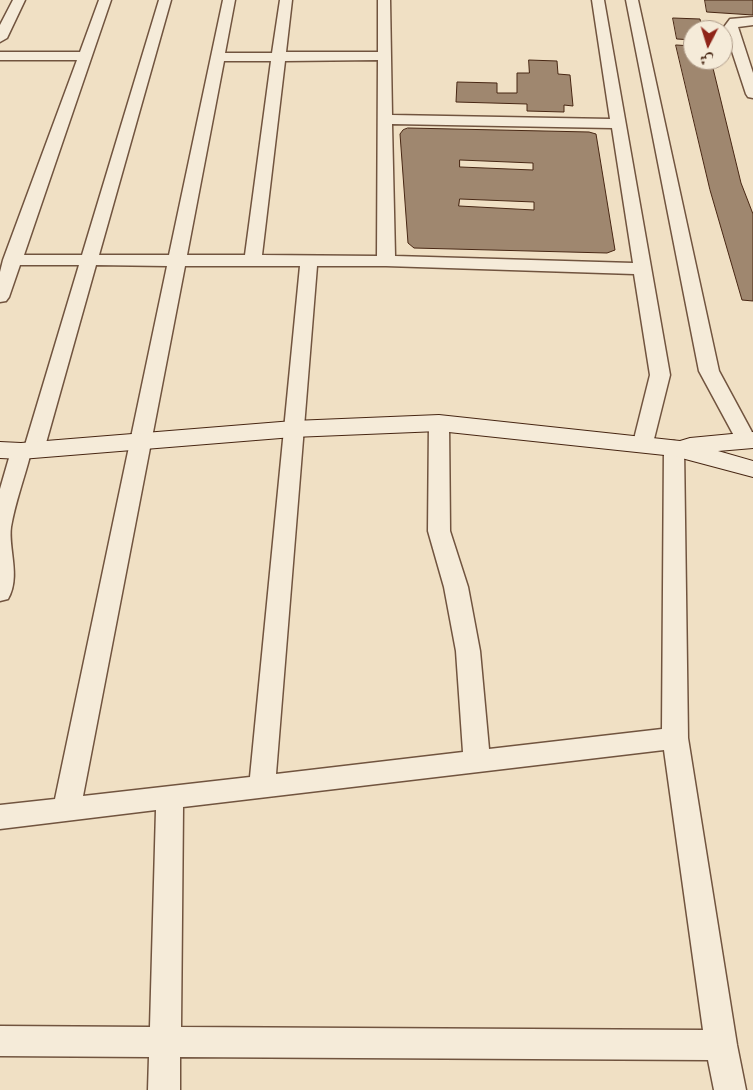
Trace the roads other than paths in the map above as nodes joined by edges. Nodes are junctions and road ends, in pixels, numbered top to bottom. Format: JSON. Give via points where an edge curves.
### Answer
{"nodes":[{"id":1,"x":19,"y":0,"type":"edge"},
{"id":2,"x":106,"y":0,"type":"edge"},
{"id":3,"x":165,"y":0,"type":"edge"},
{"id":4,"x":229,"y":0,"type":"edge"},
{"id":5,"x":286,"y":0,"type":"edge"},
{"id":6,"x":384,"y":0,"type":"edge"},
{"id":7,"x":598,"y":0,"type":"edge"},
{"id":8,"x":632,"y":0,"type":"edge"},
{"id":9,"x":753,"y":21,"type":"edge"},
{"id":10,"x":0,"y":38,"type":"edge"},
{"id":11,"x":0,"y":56,"type":"edge"},
{"id":12,"x":85,"y":56,"type":"junction"},
{"id":13,"x":384,"y":56,"type":"junction"},
{"id":14,"x":218,"y":57,"type":"junction"},
{"id":15,"x":278,"y":57,"type":"junction"},
{"id":16,"x":753,"y":94,"type":"edge"},
{"id":17,"x":385,"y":119,"type":"junction"},
{"id":18,"x":618,"y":124,"type":"junction"},
{"id":19,"x":12,"y":260,"type":"junction"},
{"id":20,"x":90,"y":260,"type":"junction"},
{"id":21,"x":176,"y":260,"type":"junction"},
{"id":22,"x":253,"y":260,"type":"junction"},
{"id":23,"x":309,"y":261,"type":"junction"},
{"id":24,"x":386,"y":261,"type":"junction"},
{"id":25,"x":642,"y":269,"type":"junction"},
{"id":26,"x":0,"y":298,"type":"edge"},
{"id":27,"x":439,"y":423,"type":"junction"},
{"id":28,"x":293,"y":429,"type":"junction"},
{"id":29,"x":749,"y":440,"type":"edge"},
{"id":30,"x":140,"y":441,"type":"junction"},
{"id":31,"x":643,"y":443,"type":"junction"},
{"id":32,"x":674,"y":448,"type":"junction"},
{"id":33,"x":18,"y":450,"type":"edge"},
{"id":34,"x":753,"y":469,"type":"edge"},
{"id":35,"x":0,"y":528,"type":"edge"},
{"id":36,"x":0,"y":593,"type":"edge"},
{"id":37,"x":675,"y":738,"type":"junction"},
{"id":38,"x":477,"y":761,"type":"junction"},
{"id":39,"x":262,"y":786,"type":"junction"},
{"id":40,"x":170,"y":797,"type":"junction"},
{"id":41,"x":67,"y":809,"type":"junction"},
{"id":42,"x":0,"y":817,"type":"edge"},
{"id":43,"x":0,"y":1040,"type":"edge"},
{"id":44,"x":166,"y":1041,"type":"junction"},
{"id":45,"x":721,"y":1045,"type":"junction"},
{"id":46,"x":164,"y":1090,"type":"edge"},
{"id":47,"x":730,"y":1090,"type":"edge"}],
"edges":[{"from":1,"to":10,"type":"street"},
{"from":2,"to":12,"type":"street"},
{"from":3,"to":20,"type":"street"},
{"from":4,"to":14,"type":"street"},
{"from":5,"to":15,"type":"street"},
{"from":6,"to":13,"type":"street"},
{"from":7,"to":18,"type":"street"},
{"from":8,"to":29,"type":"street","via":[[709,371]]},
{"from":9,"to":16,"type":"street","via":[[735,22],[731,27]]},
{"from":11,"to":12,"type":"street"},
{"from":12,"to":19,"type":"street"},
{"from":13,"to":15,"type":"street"},
{"from":13,"to":17,"type":"street"},
{"from":14,"to":15,"type":"street"},
{"from":14,"to":21,"type":"street"},
{"from":15,"to":22,"type":"street"},
{"from":17,"to":18,"type":"street"},
{"from":17,"to":24,"type":"street"},
{"from":18,"to":25,"type":"street"},
{"from":19,"to":20,"type":"street"},
{"from":19,"to":26,"type":"street"},
{"from":20,"to":21,"type":"street"},
{"from":20,"to":33,"type":"street"},
{"from":21,"to":22,"type":"street"},
{"from":21,"to":30,"type":"street"},
{"from":22,"to":23,"type":"street"},
{"from":23,"to":24,"type":"street"},
{"from":23,"to":28,"type":"street"},
{"from":24,"to":25,"type":"street"},
{"from":25,"to":31,"type":"street","via":[[660,375]]},
{"from":27,"to":28,"type":"main road"},
{"from":27,"to":31,"type":"main road"},
{"from":27,"to":38,"type":"street","via":[[439,531],[456,587],[468,651]]},
{"from":28,"to":30,"type":"main road"},
{"from":28,"to":39,"type":"street"},
{"from":29,"to":32,"type":"main road"},
{"from":30,"to":33,"type":"main road"},
{"from":30,"to":41,"type":"street"},
{"from":31,"to":32,"type":"main road"},
{"from":32,"to":34,"type":"main road"},
{"from":32,"to":37,"type":"street"},
{"from":33,"to":35,"type":"street"},
{"from":35,"to":36,"type":"street","via":[[3,558]]},
{"from":37,"to":38,"type":"street"},
{"from":37,"to":45,"type":"street"},
{"from":38,"to":39,"type":"street"},
{"from":39,"to":40,"type":"street"},
{"from":40,"to":41,"type":"street"},
{"from":40,"to":44,"type":"street"},
{"from":41,"to":42,"type":"street"},
{"from":43,"to":44,"type":"street"},
{"from":44,"to":45,"type":"street"},
{"from":44,"to":46,"type":"street"},
{"from":45,"to":47,"type":"street"}]}
